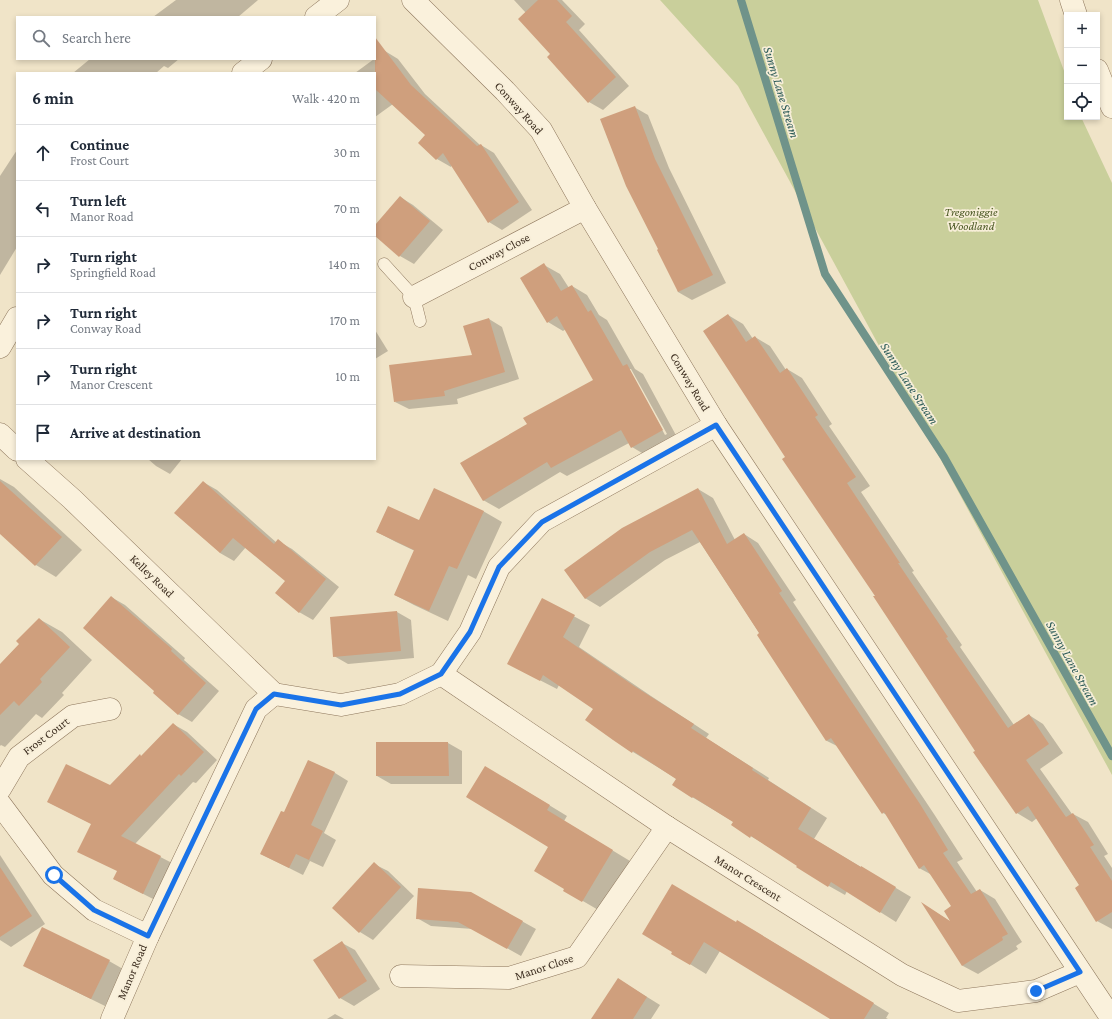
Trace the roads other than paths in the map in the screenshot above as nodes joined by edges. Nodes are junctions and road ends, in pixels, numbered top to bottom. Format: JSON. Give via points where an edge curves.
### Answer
{"nodes":[{"id":1,"x":338,"y":0,"type":"edge"},
{"id":2,"x":413,"y":0,"type":"edge"},
{"id":3,"x":1071,"y":0,"type":"edge"},
{"id":4,"x":1075,"y":12,"type":"edge"},
{"id":5,"x":317,"y":16,"type":"edge"},
{"id":6,"x":260,"y":60,"type":"edge"},
{"id":7,"x":244,"y":72,"type":"edge"},
{"id":8,"x":1100,"y":77,"type":"edge"},
{"id":9,"x":1112,"y":107,"type":"edge"},
{"id":10,"x":585,"y":208,"type":"junction"},
{"id":11,"x":384,"y":264,"type":"dead end"},
{"id":12,"x":414,"y":297,"type":"junction"},
{"id":13,"x":16,"y":320,"type":"edge"},
{"id":14,"x":420,"y":321,"type":"dead end"},
{"id":15,"x":0,"y":346,"type":"edge"},
{"id":16,"x":716,"y":425,"type":"junction"},
{"id":17,"x":0,"y":434,"type":"edge"},
{"id":18,"x":16,"y":449,"type":"edge"},
{"id":19,"x":28,"y":460,"type":"edge"},
{"id":20,"x":441,"y":674,"type":"junction"},
{"id":21,"x":274,"y":694,"type":"junction"},
{"id":22,"x":110,"y":709,"type":"dead end"},
{"id":23,"x":0,"y":789,"type":"edge"},
{"id":24,"x":0,"y":804,"type":"edge"},
{"id":25,"x":667,"y":827,"type":"junction"},
{"id":26,"x":148,"y":936,"type":"junction"},
{"id":27,"x":1080,"y":972,"type":"junction"},
{"id":28,"x":401,"y":976,"type":"dead end"},
{"id":29,"x":112,"y":1019,"type":"edge"},
{"id":30,"x":1112,"y":1019,"type":"edge"}],
"edges":[{"from":1,"to":5,"type":"street"},
{"from":2,"to":10,"type":"street","name":"Conway Road","via":[[541,130]]},
{"from":3,"to":4,"type":"street"},
{"from":6,"to":7,"type":"street"},
{"from":8,"to":9,"type":"street"},
{"from":10,"to":12,"type":"street","name":"Conway Close"},
{"from":10,"to":16,"type":"street","name":"Conway Road"},
{"from":11,"to":12,"type":"lane"},
{"from":12,"to":14,"type":"lane"},
{"from":13,"to":15,"type":"street"},
{"from":16,"to":20,"type":"street","via":[[542,522],[499,567],[470,632]]},
{"from":16,"to":27,"type":"street","name":"Conway Road"},
{"from":17,"to":18,"type":"street"},
{"from":19,"to":21,"type":"street","name":"Kelley Road"},
{"from":20,"to":21,"type":"street","via":[[400,694],[341,705]]},
{"from":20,"to":25,"type":"street","name":"Manor Crescent"},
{"from":21,"to":26,"type":"street","name":"Manor Road","via":[[256,709]]},
{"from":22,"to":23,"type":"street","name":"Frost Court","via":[[73,716],[19,757]]},
{"from":24,"to":26,"type":"street","via":[[54,875],[94,910]]},
{"from":25,"to":27,"type":"street","name":"Manor Crescent","via":[[902,975],[958,1001],[1036,991]]},
{"from":25,"to":28,"type":"street","name":"Manor Close","via":[[577,957],[509,978]]},
{"from":26,"to":29,"type":"street","name":"Manor Road"},
{"from":27,"to":30,"type":"street","name":"Conway Road"}]}
